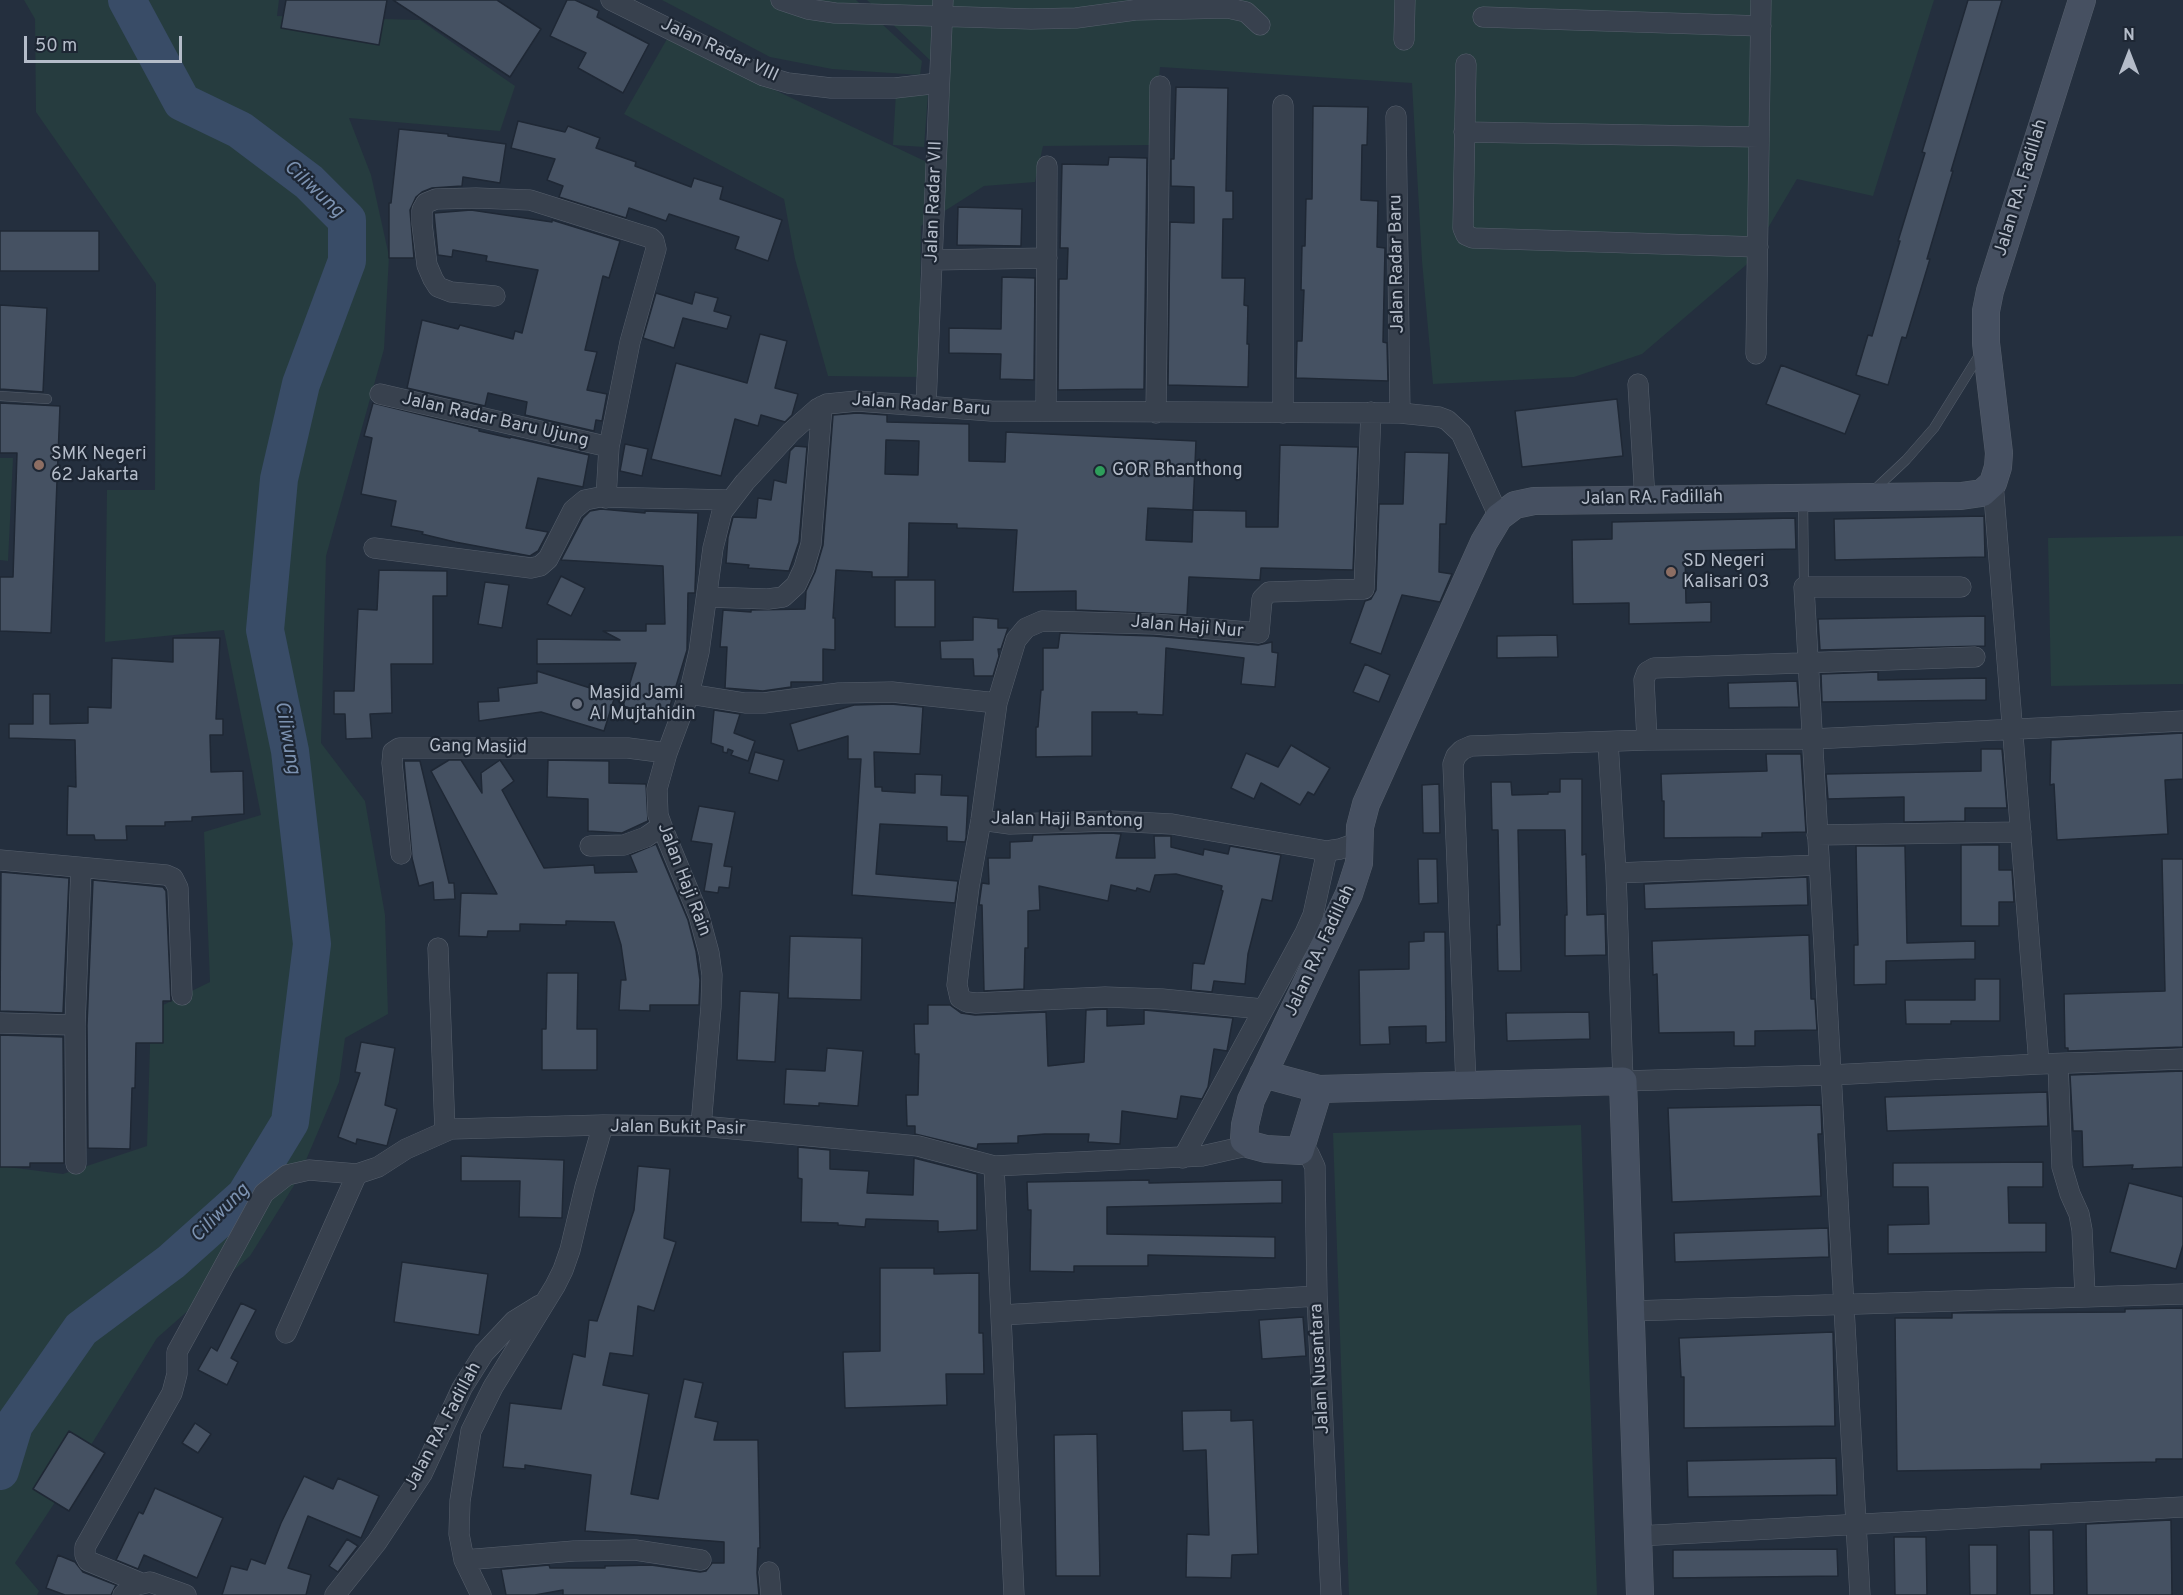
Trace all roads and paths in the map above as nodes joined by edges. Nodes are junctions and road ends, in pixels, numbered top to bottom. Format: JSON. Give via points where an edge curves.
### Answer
{"nodes":[{"id":1,"x":611,"y":0,"type":"edge"},
{"id":2,"x":1405,"y":0,"type":"edge"},
{"id":3,"x":1761,"y":0,"type":"edge"},
{"id":4,"x":2082,"y":0,"type":"edge"},
{"id":5,"x":791,"y":2,"type":"edge"},
{"id":6,"x":1228,"y":4,"type":"edge"},
{"id":7,"x":942,"y":8,"type":"edge"},
{"id":8,"x":1090,"y":8,"type":"edge"},
{"id":9,"x":1484,"y":17,"type":"dead end"},
{"id":10,"x":1260,"y":25,"type":"dead end"},
{"id":11,"x":1761,"y":26,"type":"junction"},
{"id":12,"x":1404,"y":40,"type":"dead end"},
{"id":13,"x":1466,"y":64,"type":"dead end"},
{"id":14,"x":939,"y":83,"type":"junction"},
{"id":15,"x":1160,"y":86,"type":"dead end"},
{"id":16,"x":1283,"y":105,"type":"dead end"},
{"id":17,"x":1396,"y":116,"type":"dead end"},
{"id":18,"x":1464,"y":132,"type":"junction"},
{"id":19,"x":1759,"y":137,"type":"junction"},
{"id":20,"x":1047,"y":166,"type":"dead end"},
{"id":21,"x":1758,"y":247,"type":"junction"},
{"id":22,"x":1047,"y":258,"type":"junction"},
{"id":23,"x":932,"y":260,"type":"junction"},
{"id":24,"x":495,"y":296,"type":"dead end"},
{"id":25,"x":1986,"y":343,"type":"junction"},
{"id":26,"x":1756,"y":354,"type":"dead end"},
{"id":27,"x":1638,"y":384,"type":"dead end"},
{"id":28,"x":380,"y":394,"type":"dead end"},
{"id":29,"x":0,"y":396,"type":"edge"},
{"id":30,"x":47,"y":399,"type":"dead end"},
{"id":31,"x":926,"y":405,"type":"junction"},
{"id":32,"x":822,"y":406,"type":"junction"},
{"id":33,"x":1046,"y":411,"type":"junction"},
{"id":34,"x":1371,"y":412,"type":"junction"},
{"id":35,"x":1156,"y":413,"type":"junction"},
{"id":36,"x":1283,"y":413,"type":"junction"},
{"id":37,"x":1400,"y":413,"type":"junction"},
{"id":38,"x":609,"y":447,"type":"junction"},
{"id":39,"x":1993,"y":483,"type":"junction"},
{"id":40,"x":1867,"y":497,"type":"junction"},
{"id":41,"x":606,"y":498,"type":"junction"},
{"id":42,"x":1803,"y":498,"type":"junction"},
{"id":43,"x":729,"y":500,"type":"junction"},
{"id":44,"x":1645,"y":500,"type":"junction"},
{"id":45,"x":1499,"y":517,"type":"junction"},
{"id":46,"x":374,"y":548,"type":"dead end"},
{"id":47,"x":1804,"y":587,"type":"junction"},
{"id":48,"x":1961,"y":587,"type":"dead end"},
{"id":49,"x":707,"y":597,"type":"junction"},
{"id":50,"x":1975,"y":657,"type":"dead end"},
{"id":51,"x":1809,"y":662,"type":"junction"},
{"id":52,"x":689,"y":694,"type":"junction"},
{"id":53,"x":997,"y":703,"type":"junction"},
{"id":54,"x":2183,"y":722,"type":"edge"},
{"id":55,"x":2013,"y":729,"type":"junction"},
{"id":56,"x":1812,"y":739,"type":"junction"},
{"id":57,"x":1647,"y":740,"type":"junction"},
{"id":58,"x":1608,"y":742,"type":"junction"},
{"id":59,"x":667,"y":753,"type":"junction"},
{"id":60,"x":981,"y":820,"type":"junction"},
{"id":61,"x":662,"y":826,"type":"junction"},
{"id":62,"x":2021,"y":832,"type":"junction"},
{"id":63,"x":1817,"y":835,"type":"junction"},
{"id":64,"x":1360,"y":842,"type":"junction"},
{"id":65,"x":590,"y":846,"type":"dead end"},
{"id":66,"x":1327,"y":851,"type":"junction"},
{"id":67,"x":401,"y":854,"type":"dead end"},
{"id":68,"x":0,"y":860,"type":"edge"},
{"id":69,"x":1819,"y":865,"type":"junction"},
{"id":70,"x":81,"y":869,"type":"junction"},
{"id":71,"x":1616,"y":873,"type":"junction"},
{"id":72,"x":438,"y":948,"type":"dead end"},
{"id":73,"x":182,"y":995,"type":"dead end"},
{"id":74,"x":1262,"y":1009,"type":"junction"},
{"id":75,"x":0,"y":1023,"type":"edge"},
{"id":76,"x":75,"y":1025,"type":"junction"},
{"id":77,"x":2183,"y":1059,"type":"edge"},
{"id":78,"x":2038,"y":1064,"type":"junction"},
{"id":79,"x":2058,"y":1064,"type":"junction"},
{"id":80,"x":1263,"y":1074,"type":"junction"},
{"id":81,"x":1831,"y":1075,"type":"junction"},
{"id":82,"x":1623,"y":1081,"type":"junction"},
{"id":83,"x":1466,"y":1085,"type":"junction"},
{"id":84,"x":1319,"y":1089,"type":"junction"},
{"id":85,"x":603,"y":1125,"type":"junction"},
{"id":86,"x":701,"y":1126,"type":"junction"},
{"id":87,"x":445,"y":1131,"type":"junction"},
{"id":88,"x":1251,"y":1145,"type":"junction"},
{"id":89,"x":1300,"y":1151,"type":"junction"},
{"id":90,"x":1183,"y":1158,"type":"junction"},
{"id":91,"x":76,"y":1164,"type":"dead end"},
{"id":92,"x":994,"y":1166,"type":"junction"},
{"id":93,"x":357,"y":1174,"type":"junction"},
{"id":94,"x":2183,"y":1294,"type":"edge"},
{"id":95,"x":2085,"y":1295,"type":"junction"},
{"id":96,"x":1317,"y":1296,"type":"junction"},
{"id":97,"x":545,"y":1302,"type":"junction"},
{"id":98,"x":1844,"y":1305,"type":"junction"},
{"id":99,"x":1630,"y":1311,"type":"junction"},
{"id":100,"x":1002,"y":1315,"type":"junction"},
{"id":101,"x":286,"y":1333,"type":"dead end"},
{"id":102,"x":2183,"y":1507,"type":"edge"},
{"id":103,"x":1856,"y":1525,"type":"junction"},
{"id":104,"x":1638,"y":1536,"type":"junction"},
{"id":105,"x":464,"y":1560,"type":"junction"},
{"id":106,"x":701,"y":1560,"type":"dead end"},
{"id":107,"x":769,"y":1572,"type":"dead end"},
{"id":108,"x":141,"y":1583,"type":"junction"},
{"id":109,"x":123,"y":1595,"type":"edge"},
{"id":110,"x":186,"y":1595,"type":"edge"},
{"id":111,"x":335,"y":1595,"type":"edge"},
{"id":112,"x":481,"y":1595,"type":"edge"},
{"id":113,"x":771,"y":1595,"type":"edge"},
{"id":114,"x":1014,"y":1595,"type":"edge"},
{"id":115,"x":1331,"y":1595,"type":"edge"},
{"id":116,"x":1640,"y":1595,"type":"edge"},
{"id":117,"x":1860,"y":1595,"type":"edge"}],
"edges":[{"from":1,"to":14,"type":"street","name":"Jalan Radar VIII","via":[[764,76],[788,83],[831,88]]},
{"from":2,"to":12,"type":"street"},
{"from":3,"to":11,"type":"street"},
{"from":4,"to":25,"type":"main road","name":"Jalan RA. Fadillah","via":[[1990,291]]},
{"from":5,"to":7,"type":"street","via":[[835,13]]},
{"from":6,"to":8,"type":"street","via":[[1135,10]]},
{"from":6,"to":10,"type":"street","via":[[1246,12]]},
{"from":7,"to":8,"type":"street","via":[[1060,19]]},
{"from":7,"to":14,"type":"street","name":"Jalan Radar VII"},
{"from":9,"to":11,"type":"street"},
{"from":11,"to":19,"type":"street"},
{"from":13,"to":18,"type":"street"},
{"from":14,"to":23,"type":"street","name":"Jalan Radar VII"},
{"from":15,"to":35,"type":"street"},
{"from":16,"to":36,"type":"street"},
{"from":17,"to":37,"type":"street","name":"Jalan Radar Baru"},
{"from":18,"to":19,"type":"street"},
{"from":18,"to":21,"type":"street","via":[[1463,228],[1473,238]]},
{"from":19,"to":21,"type":"street"},
{"from":20,"to":22,"type":"street"},
{"from":21,"to":26,"type":"street"},
{"from":22,"to":23,"type":"street"},
{"from":22,"to":33,"type":"street"},
{"from":23,"to":31,"type":"street","name":"Jalan Radar VII"},
{"from":24,"to":38,"type":"street","name":"Jalan Radar Baru Ujung","via":[[438,287],[427,265],[422,224],[426,203],[450,198],[530,200],[654,241],[656,249],[630,342]]},
{"from":25,"to":39,"type":"main road","name":"Jalan RA. Fadillah","via":[[1999,453]]},
{"from":25,"to":40,"type":"lane","via":[[1934,428]]},
{"from":27,"to":44,"type":"street"},
{"from":28,"to":38,"type":"street","name":"Jalan Radar Baru Ujung"},
{"from":29,"to":30,"type":"lane"},
{"from":31,"to":32,"type":"street","name":"Jalan Radar Baru","via":[[842,401]]},
{"from":31,"to":33,"type":"street","name":"Jalan Radar Baru"},
{"from":32,"to":43,"type":"street","via":[[791,432]]},
{"from":32,"to":49,"type":"street","via":[[811,544],[796,585],[783,597]]},
{"from":33,"to":35,"type":"street","name":"Jalan Radar Baru"},
{"from":34,"to":36,"type":"street","name":"Jalan Radar Baru"},
{"from":34,"to":37,"type":"street","name":"Jalan Radar Baru"},
{"from":34,"to":53,"type":"street","name":"Jalan Haji Nur","via":[[1364,589],[1269,592],[1263,598],[1259,633],[1155,624],[1042,621],[1026,628],[1016,640]]},
{"from":35,"to":36,"type":"street","name":"Jalan Radar Baru"},
{"from":37,"to":45,"type":"street","name":"Jalan Radar Baru","via":[[1439,417],[1455,426]]},
{"from":38,"to":41,"type":"street","name":"Jalan Radar Baru Ujung"},
{"from":39,"to":40,"type":"main road","name":"Jalan RA. Fadillah","via":[[1986,491],[1970,495]]},
{"from":39,"to":55,"type":"street"},
{"from":40,"to":42,"type":"main road","name":"Jalan RA. Fadillah"},
{"from":41,"to":43,"type":"street"},
{"from":41,"to":46,"type":"street","via":[[591,498],[577,505],[548,559],[531,568]]},
{"from":42,"to":44,"type":"main road","name":"Jalan RA. Fadillah"},
{"from":42,"to":47,"type":"lane"},
{"from":43,"to":49,"type":"street","name":"Jalan Haji Rain","via":[[716,532]]},
{"from":44,"to":45,"type":"main road","name":"Jalan RA. Fadillah","via":[[1534,501],[1515,506]]},
{"from":45,"to":64,"type":"main road","name":"Jalan RA. Fadillah","via":[[1484,542],[1366,804]]},
{"from":47,"to":48,"type":"street"},
{"from":47,"to":51,"type":"street"},
{"from":49,"to":52,"type":"street","name":"Jalan Haji Rain"},
{"from":50,"to":51,"type":"street"},
{"from":51,"to":56,"type":"street"},
{"from":51,"to":57,"type":"street","via":[[1650,670],[1644,680]]},
{"from":52,"to":53,"type":"street","via":[[764,703],[839,693],[884,692]]},
{"from":52,"to":59,"type":"street","name":"Jalan Haji Rain"},
{"from":53,"to":60,"type":"street","name":"Jalan Haji Bantong"},
{"from":54,"to":55,"type":"street"},
{"from":55,"to":56,"type":"street"},
{"from":55,"to":62,"type":"street"},
{"from":56,"to":57,"type":"street"},
{"from":56,"to":63,"type":"street"},
{"from":57,"to":58,"type":"street"},
{"from":58,"to":71,"type":"street"},
{"from":58,"to":83,"type":"street","via":[[1471,746],[1454,760]]},
{"from":59,"to":61,"type":"street","name":"Jalan Haji Rain","via":[[657,789]]},
{"from":59,"to":67,"type":"street","name":"Gang Masjid","via":[[628,748],[399,748],[393,752],[392,763]]},
{"from":60,"to":66,"type":"street","name":"Jalan Haji Bantong","via":[[1010,824],[1172,824]]},
{"from":60,"to":74,"type":"street","via":[[960,957],[957,990],[963,1000],[976,1003],[1117,998]]},
{"from":61,"to":65,"type":"street","via":[[624,845]]},
{"from":61,"to":86,"type":"street","name":"Jalan Haji Rain","via":[[690,891],[710,953],[711,1006]]},
{"from":62,"to":63,"type":"street"},
{"from":62,"to":78,"type":"street"},
{"from":63,"to":69,"type":"street"},
{"from":64,"to":66,"type":"street","name":"Jalan Haji Bantong"},
{"from":64,"to":80,"type":"main road","name":"Jalan RA. Fadillah","via":[[1359,864],[1349,894]]},
{"from":66,"to":74,"type":"street","via":[[1313,915]]},
{"from":68,"to":70,"type":"street"},
{"from":69,"to":71,"type":"street"},
{"from":69,"to":81,"type":"street"},
{"from":70,"to":73,"type":"street","via":[[166,875],[176,881]]},
{"from":70,"to":76,"type":"street"},
{"from":71,"to":82,"type":"street"},
{"from":72,"to":87,"type":"street"},
{"from":74,"to":90,"type":"street"},
{"from":75,"to":76,"type":"street"},
{"from":76,"to":91,"type":"street"},
{"from":77,"to":79,"type":"street"},
{"from":78,"to":79,"type":"street"},
{"from":78,"to":81,"type":"street"},
{"from":79,"to":95,"type":"street","via":[[2062,1167],[2082,1230]]},
{"from":80,"to":84,"type":"main road"},
{"from":80,"to":88,"type":"main road","name":"Jalan RA. Fadillah","via":[[1245,1125],[1243,1138]]},
{"from":81,"to":82,"type":"street"},
{"from":81,"to":98,"type":"street"},
{"from":82,"to":83,"type":"main road"},
{"from":82,"to":99,"type":"main road"},
{"from":83,"to":84,"type":"main road"},
{"from":84,"to":89,"type":"main road"},
{"from":85,"to":86,"type":"street","name":"Jalan Bukit Pasir"},
{"from":85,"to":87,"type":"street"},
{"from":85,"to":97,"type":"street","name":"Jalan Bukit Pasir","via":[[570,1250]]},
{"from":86,"to":92,"type":"street","name":"Jalan Bukit Pasir","via":[[918,1146]]},
{"from":87,"to":93,"type":"street"},
{"from":88,"to":89,"type":"main road"},
{"from":88,"to":90,"type":"street","name":"Jalan Bukit Pasir"},
{"from":89,"to":96,"type":"street","name":"Jalan Nusantara","via":[[1309,1154],[1315,1167]]},
{"from":90,"to":92,"type":"street","name":"Jalan Bukit Pasir"},
{"from":92,"to":100,"type":"street"},
{"from":93,"to":101,"type":"street"},
{"from":93,"to":108,"type":"street","via":[[309,1170],[287,1175],[271,1185],[177,1352],[172,1393],[84,1551],[88,1561]]},
{"from":94,"to":95,"type":"street"},
{"from":95,"to":98,"type":"street"},
{"from":96,"to":100,"type":"street"},
{"from":96,"to":115,"type":"street","name":"Jalan Nusantara"},
{"from":97,"to":105,"type":"street","name":"Jalan Bukit Pasir","via":[[471,1431],[458,1518]]},
{"from":97,"to":111,"type":"street","name":"Jalan RA. Fadillah","via":[[514,1322],[484,1353],[462,1388],[422,1474],[377,1542]]},
{"from":98,"to":99,"type":"street"},
{"from":98,"to":103,"type":"street"},
{"from":99,"to":104,"type":"main road"},
{"from":100,"to":114,"type":"street"},
{"from":102,"to":103,"type":"street"},
{"from":103,"to":104,"type":"street"},
{"from":103,"to":117,"type":"street"},
{"from":104,"to":116,"type":"main road"},
{"from":105,"to":106,"type":"street","via":[[635,1550]]},
{"from":105,"to":112,"type":"street","name":"Jalan Bukit Pasir"},
{"from":107,"to":113,"type":"street"},
{"from":108,"to":109,"type":"street"},
{"from":108,"to":110,"type":"street","via":[[160,1584]]}]}
